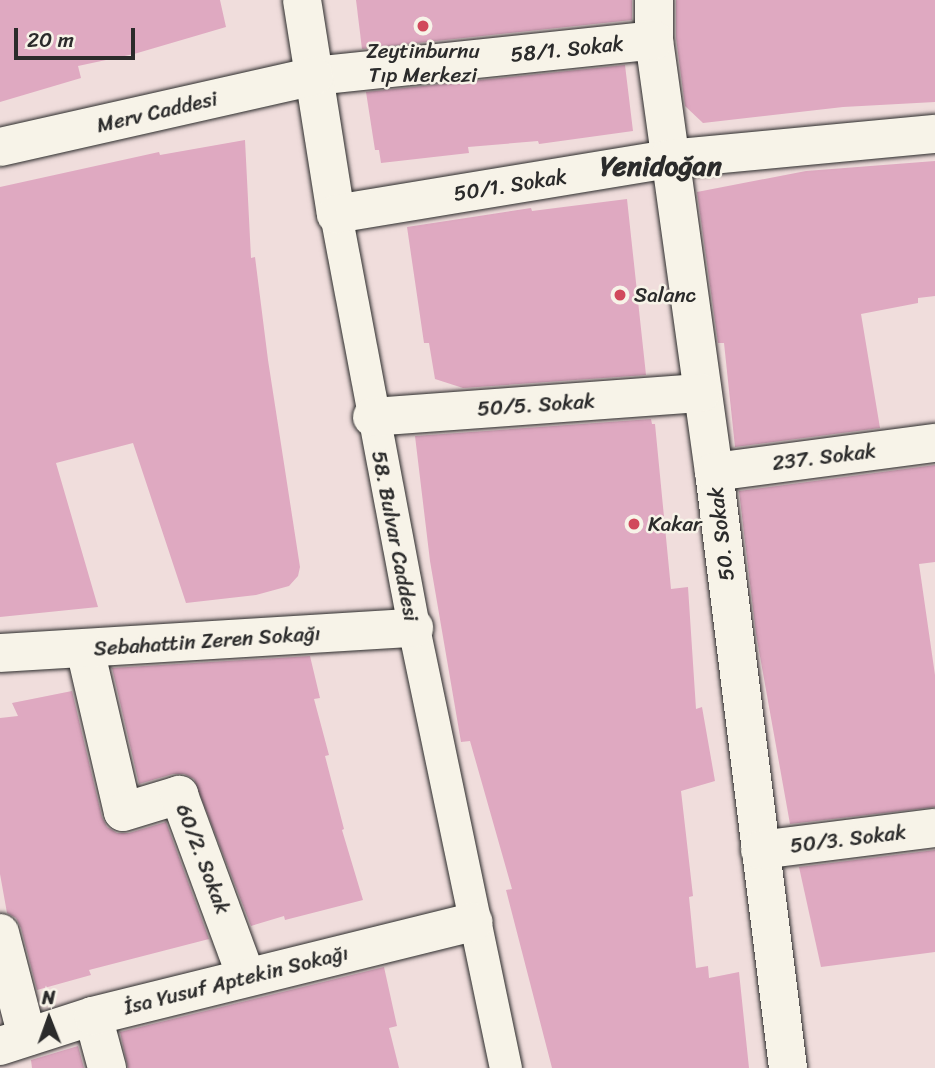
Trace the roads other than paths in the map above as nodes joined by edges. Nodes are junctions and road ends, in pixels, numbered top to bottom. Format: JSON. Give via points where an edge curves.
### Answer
{"nodes":[{"id":1,"x":302,"y":0,"type":"edge"},
{"id":2,"x":653,"y":0,"type":"edge"},
{"id":3,"x":654,"y":40,"type":"junction"},
{"id":4,"x":314,"y":76,"type":"junction"},
{"id":5,"x":935,"y":134,"type":"edge"},
{"id":6,"x":0,"y":147,"type":"edge"},
{"id":7,"x":669,"y":159,"type":"junction"},
{"id":8,"x":336,"y":214,"type":"junction"},
{"id":9,"x":701,"y":393,"type":"junction"},
{"id":10,"x":372,"y":417,"type":"junction"},
{"id":11,"x":935,"y":443,"type":"edge"},
{"id":12,"x":714,"y":472,"type":"junction"},
{"id":13,"x":414,"y":628,"type":"junction"},
{"id":14,"x":85,"y":649,"type":"junction"},
{"id":15,"x":0,"y":653,"type":"edge"},
{"id":16,"x":935,"y":828,"type":"edge"},
{"id":17,"x":760,"y":850,"type":"junction"},
{"id":18,"x":474,"y":922,"type":"junction"},
{"id":19,"x":0,"y":933,"type":"edge"},
{"id":20,"x":246,"y":976,"type":"junction"},
{"id":21,"x":93,"y":1016,"type":"junction"},
{"id":22,"x":14,"y":1042,"type":"edge"},
{"id":23,"x":107,"y":1068,"type":"edge"},
{"id":24,"x":506,"y":1068,"type":"edge"},
{"id":25,"x":788,"y":1068,"type":"edge"}],
"edges":[{"from":1,"to":4,"type":"street","name":"58. Bulvar Caddesi"},
{"from":2,"to":3,"type":"street","name":"50. Sokak"},
{"from":3,"to":4,"type":"street","name":"58/1. Sokak"},
{"from":3,"to":7,"type":"street","name":"50. Sokak"},
{"from":4,"to":6,"type":"street","name":"Merv Caddesi"},
{"from":4,"to":8,"type":"street","name":"58. Bulvar Caddesi"},
{"from":5,"to":7,"type":"street","name":"50/1. Sokak"},
{"from":7,"to":8,"type":"street","name":"50/1. Sokak"},
{"from":7,"to":9,"type":"street","name":"50. Sokak"},
{"from":8,"to":10,"type":"street","name":"58. Bulvar Caddesi"},
{"from":9,"to":10,"type":"street","name":"50/5. Sokak"},
{"from":9,"to":12,"type":"street","name":"50. Sokak"},
{"from":10,"to":13,"type":"street","name":"58. Bulvar Caddesi"},
{"from":11,"to":12,"type":"street","name":"237. Sokak"},
{"from":12,"to":17,"type":"street","name":"50. Sokak"},
{"from":13,"to":14,"type":"street","name":"Sebahattin Zeren Sokağı"},
{"from":13,"to":18,"type":"street","name":"58. Bulvar Caddesi"},
{"from":14,"to":15,"type":"street","name":"Sebahattin Zeren Sokağı"},
{"from":14,"to":20,"type":"street","name":"60/2. Sokak","via":[[123,812],[179,795]]},
{"from":16,"to":17,"type":"street","name":"50/3. Sokak"},
{"from":17,"to":25,"type":"street","name":"50. Sokak"},
{"from":18,"to":20,"type":"street","name":"İsa Yusuf Aptekin Sokağı"},
{"from":18,"to":24,"type":"street","name":"58. Bulvar Caddesi"},
{"from":19,"to":22,"type":"street"},
{"from":20,"to":21,"type":"street","name":"İsa Yusuf Aptekin Sokağı"},
{"from":21,"to":22,"type":"street","name":"İsa Yusuf Aptekin Sokağı"},
{"from":21,"to":23,"type":"street"}]}
